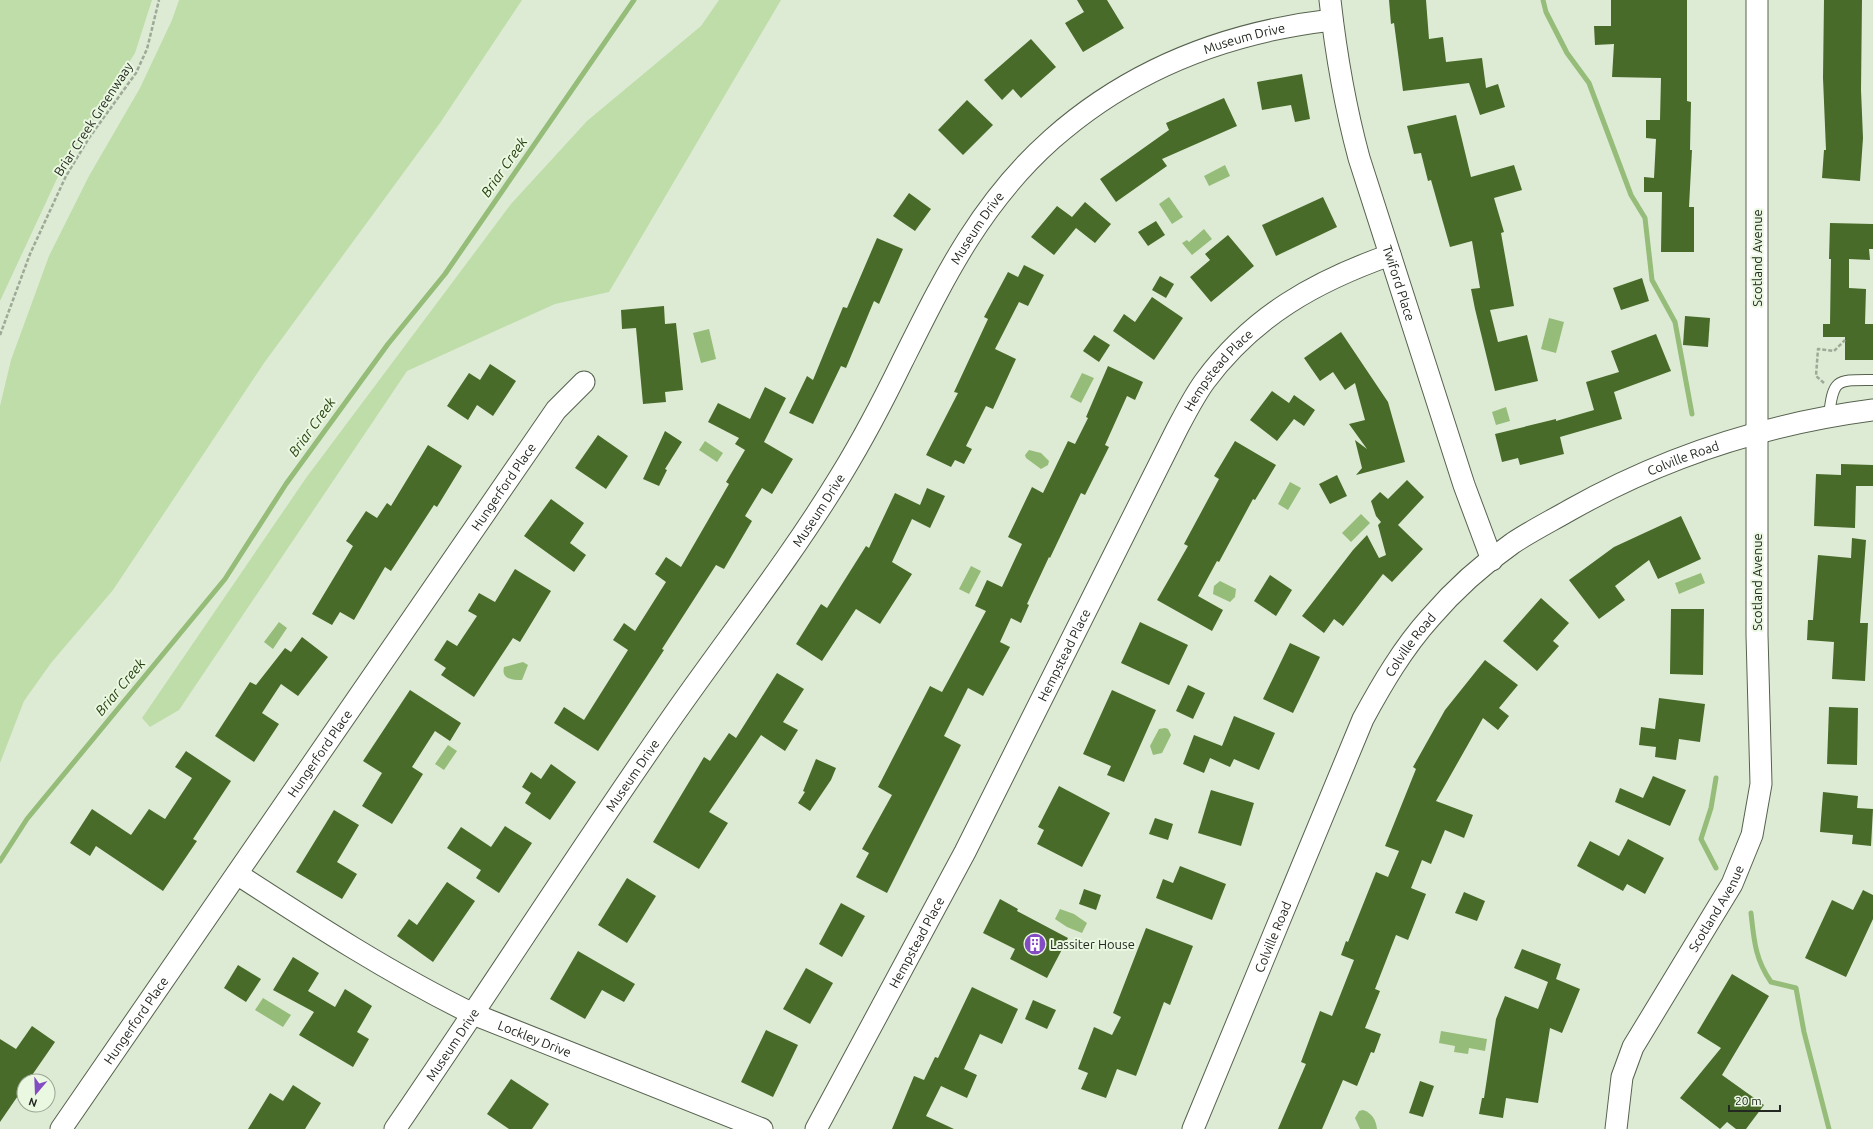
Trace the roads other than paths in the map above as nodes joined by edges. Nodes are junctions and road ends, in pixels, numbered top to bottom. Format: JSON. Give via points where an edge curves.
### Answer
{"nodes":[{"id":1,"x":1757,"y":0,"type":"edge"},
{"id":2,"x":1331,"y":10,"type":"edge"},
{"id":3,"x":1390,"y":255,"type":"junction"},
{"id":4,"x":1873,"y":380,"type":"edge"},
{"id":5,"x":584,"y":382,"type":"dead end"},
{"id":6,"x":1873,"y":410,"type":"edge"},
{"id":7,"x":1829,"y":416,"type":"junction"},
{"id":8,"x":1757,"y":434,"type":"junction"},
{"id":9,"x":1492,"y":560,"type":"junction"},
{"id":10,"x":237,"y":874,"type":"junction"},
{"id":11,"x":473,"y":1014,"type":"junction"},
{"id":12,"x":61,"y":1129,"type":"edge"},
{"id":13,"x":395,"y":1129,"type":"edge"},
{"id":14,"x":762,"y":1129,"type":"edge"},
{"id":15,"x":816,"y":1129,"type":"edge"},
{"id":16,"x":1193,"y":1129,"type":"edge"},
{"id":17,"x":1616,"y":1129,"type":"edge"}],
"edges":[{"from":1,"to":8,"type":"street","name":"Scotland Avenue"},
{"from":2,"to":3,"type":"street","name":"Twiford Place","via":[[1338,66],[1349,120]]},
{"from":2,"to":11,"type":"street","name":"Museum Drive","via":[[1220,43],[1128,84],[1083,114],[1050,141],[1008,183],[959,251],[879,407],[800,539],[661,734]]},
{"from":3,"to":9,"type":"street","name":"Twiford Place","via":[[1466,490]]},
{"from":3,"to":15,"type":"street","name":"Hempstead Place","via":[[1350,270],[1290,302],[1240,340],[1205,381],[1176,431],[965,852]]},
{"from":4,"to":7,"type":"lane","via":[[1844,380],[1836,385]]},
{"from":5,"to":10,"type":"street","name":"Hungerford Place","via":[[556,410]]},
{"from":6,"to":7,"type":"street","name":"Colville Road"},
{"from":7,"to":8,"type":"street","name":"Colville Road"},
{"from":8,"to":9,"type":"street","name":"Colville Road","via":[[1701,449],[1624,481],[1532,532]]},
{"from":8,"to":17,"type":"street","name":"Scotland Avenue","via":[[1757,646],[1761,784],[1759,801],[1752,835],[1732,884],[1632,1047],[1622,1077]]},
{"from":9,"to":16,"type":"street","name":"Colville Road","via":[[1466,581],[1430,618],[1380,688],[1363,719]]},
{"from":10,"to":11,"type":"street","name":"Lockley Drive","via":[[314,924],[433,995]]},
{"from":10,"to":12,"type":"street","name":"Hungerford Place"},
{"from":11,"to":13,"type":"street","name":"Museum Drive"},
{"from":11,"to":14,"type":"street","name":"Lockley Drive"}]}
